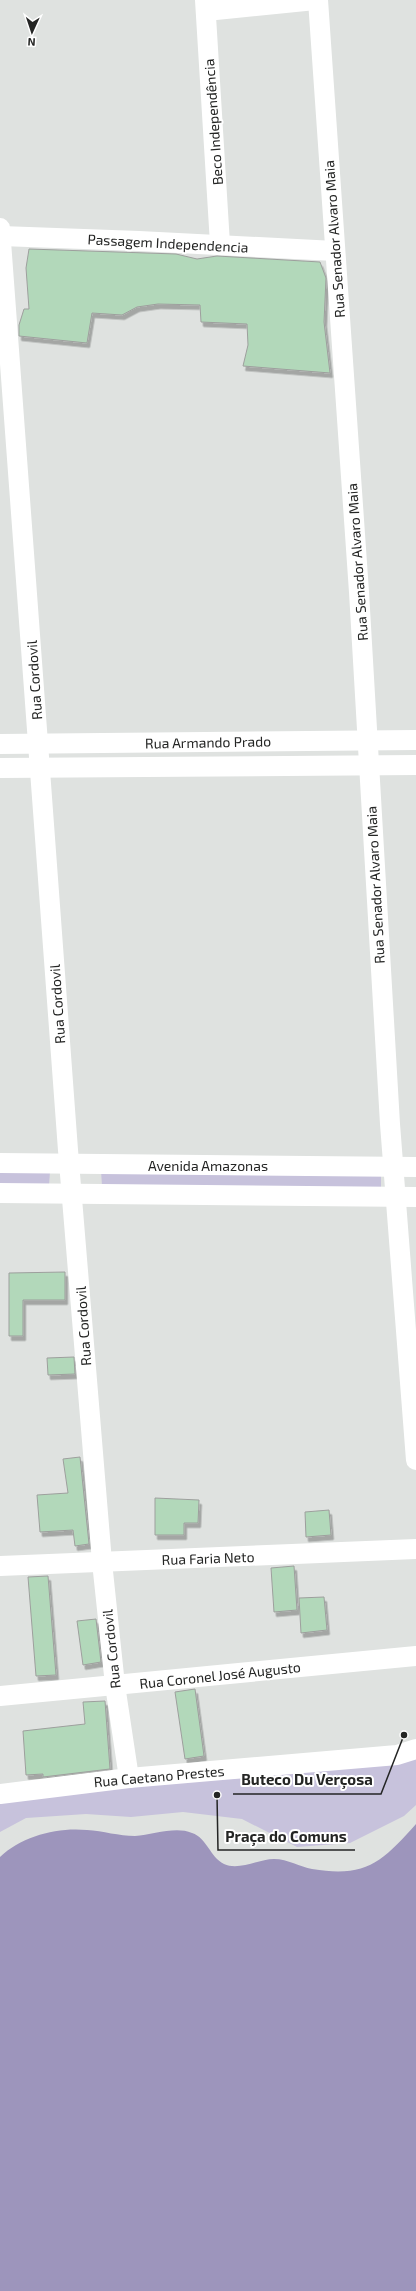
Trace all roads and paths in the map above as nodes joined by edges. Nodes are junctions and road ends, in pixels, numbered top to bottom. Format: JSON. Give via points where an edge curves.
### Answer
{"nodes":[{"id":1,"x":315,"y":0,"type":"edge"},
{"id":2,"x":318,"y":0,"type":"edge"},
{"id":3,"x":205,"y":6,"type":"edge"},
{"id":4,"x":0,"y":232,"type":"edge"},
{"id":5,"x":220,"y":244,"type":"junction"},
{"id":6,"x":335,"y":251,"type":"junction"},
{"id":7,"x":367,"y":739,"type":"junction"},
{"id":8,"x":416,"y":740,"type":"edge"},
{"id":9,"x":0,"y":744,"type":"edge"},
{"id":10,"x":39,"y":744,"type":"junction"},
{"id":11,"x":368,"y":764,"type":"junction"},
{"id":12,"x":416,"y":765,"type":"edge"},
{"id":13,"x":0,"y":768,"type":"edge"},
{"id":14,"x":40,"y":768,"type":"junction"},
{"id":15,"x":0,"y":1163,"type":"edge"},
{"id":16,"x":70,"y":1165,"type":"junction"},
{"id":17,"x":395,"y":1167,"type":"junction"},
{"id":18,"x":416,"y":1167,"type":"edge"},
{"id":19,"x":73,"y":1192,"type":"junction"},
{"id":20,"x":0,"y":1193,"type":"edge"},
{"id":21,"x":406,"y":1197,"type":"edge"},
{"id":22,"x":416,"y":1460,"type":"edge"},
{"id":23,"x":416,"y":1549,"type":"edge"},
{"id":24,"x":102,"y":1562,"type":"junction"},
{"id":25,"x":0,"y":1566,"type":"edge"},
{"id":26,"x":416,"y":1656,"type":"edge"},
{"id":27,"x":114,"y":1685,"type":"junction"},
{"id":28,"x":0,"y":1696,"type":"edge"},
{"id":29,"x":414,"y":1749,"type":"edge"},
{"id":30,"x":129,"y":1778,"type":"junction"},
{"id":31,"x":0,"y":1794,"type":"edge"}],
"edges":[{"from":1,"to":3,"type":"street"},
{"from":2,"to":6,"type":"street","name":"Rua Senador Alvaro Maia"},
{"from":3,"to":5,"type":"street","name":"Beco Independência"},
{"from":4,"to":5,"type":"street","name":"Passagem Independencia"},
{"from":4,"to":10,"type":"street","name":"Rua Cordovil"},
{"from":5,"to":6,"type":"street","name":"Passagem Independencia"},
{"from":6,"to":7,"type":"street","name":"Rua Senador Alvaro Maia"},
{"from":7,"to":8,"type":"street","name":"Rua Armando Prado"},
{"from":7,"to":10,"type":"street","name":"Rua Armando Prado"},
{"from":7,"to":11,"type":"street","name":"Rua Senador Alvaro Maia"},
{"from":9,"to":10,"type":"street","name":"Rua Armando Prado"},
{"from":10,"to":14,"type":"street","name":"Rua Cordovil"},
{"from":11,"to":12,"type":"street","name":"Rua Armando Prado"},
{"from":11,"to":14,"type":"street","name":"Rua Armando Prado"},
{"from":11,"to":17,"type":"street","name":"Rua Senador Alvaro Maia","via":[[390,1124]]},
{"from":13,"to":14,"type":"street","name":"Rua Armando Prado"},
{"from":14,"to":16,"type":"street","name":"Rua Cordovil"},
{"from":15,"to":16,"type":"street","name":"Avenida Amazonas"},
{"from":16,"to":17,"type":"street","name":"Avenida Amazonas"},
{"from":16,"to":19,"type":"street","name":"Rua Cordovil"},
{"from":17,"to":18,"type":"street","name":"Avenida Amazonas"},
{"from":17,"to":21,"type":"street","name":"Rua Senador Alvaro Maia"},
{"from":19,"to":20,"type":"street","name":"Avenida Amazonas"},
{"from":19,"to":21,"type":"street","name":"Avenida Amazonas"},
{"from":19,"to":24,"type":"street","name":"Rua Cordovil"},
{"from":21,"to":22,"type":"street"},
{"from":23,"to":24,"type":"street","name":"Rua Faria Neto"},
{"from":24,"to":25,"type":"street","name":"Rua Faria Neto"},
{"from":24,"to":27,"type":"street","name":"Rua Cordovil"},
{"from":26,"to":27,"type":"street","name":"Rua Coronel José Augusto"},
{"from":27,"to":28,"type":"street","name":"Rua Coronel José Augusto"},
{"from":27,"to":30,"type":"street","name":"Rua Cordovil"},
{"from":29,"to":30,"type":"street","name":"Rua Caetano Prestes","via":[[397,1755]]},
{"from":30,"to":31,"type":"street","name":"Rua Caetano Prestes"}]}
